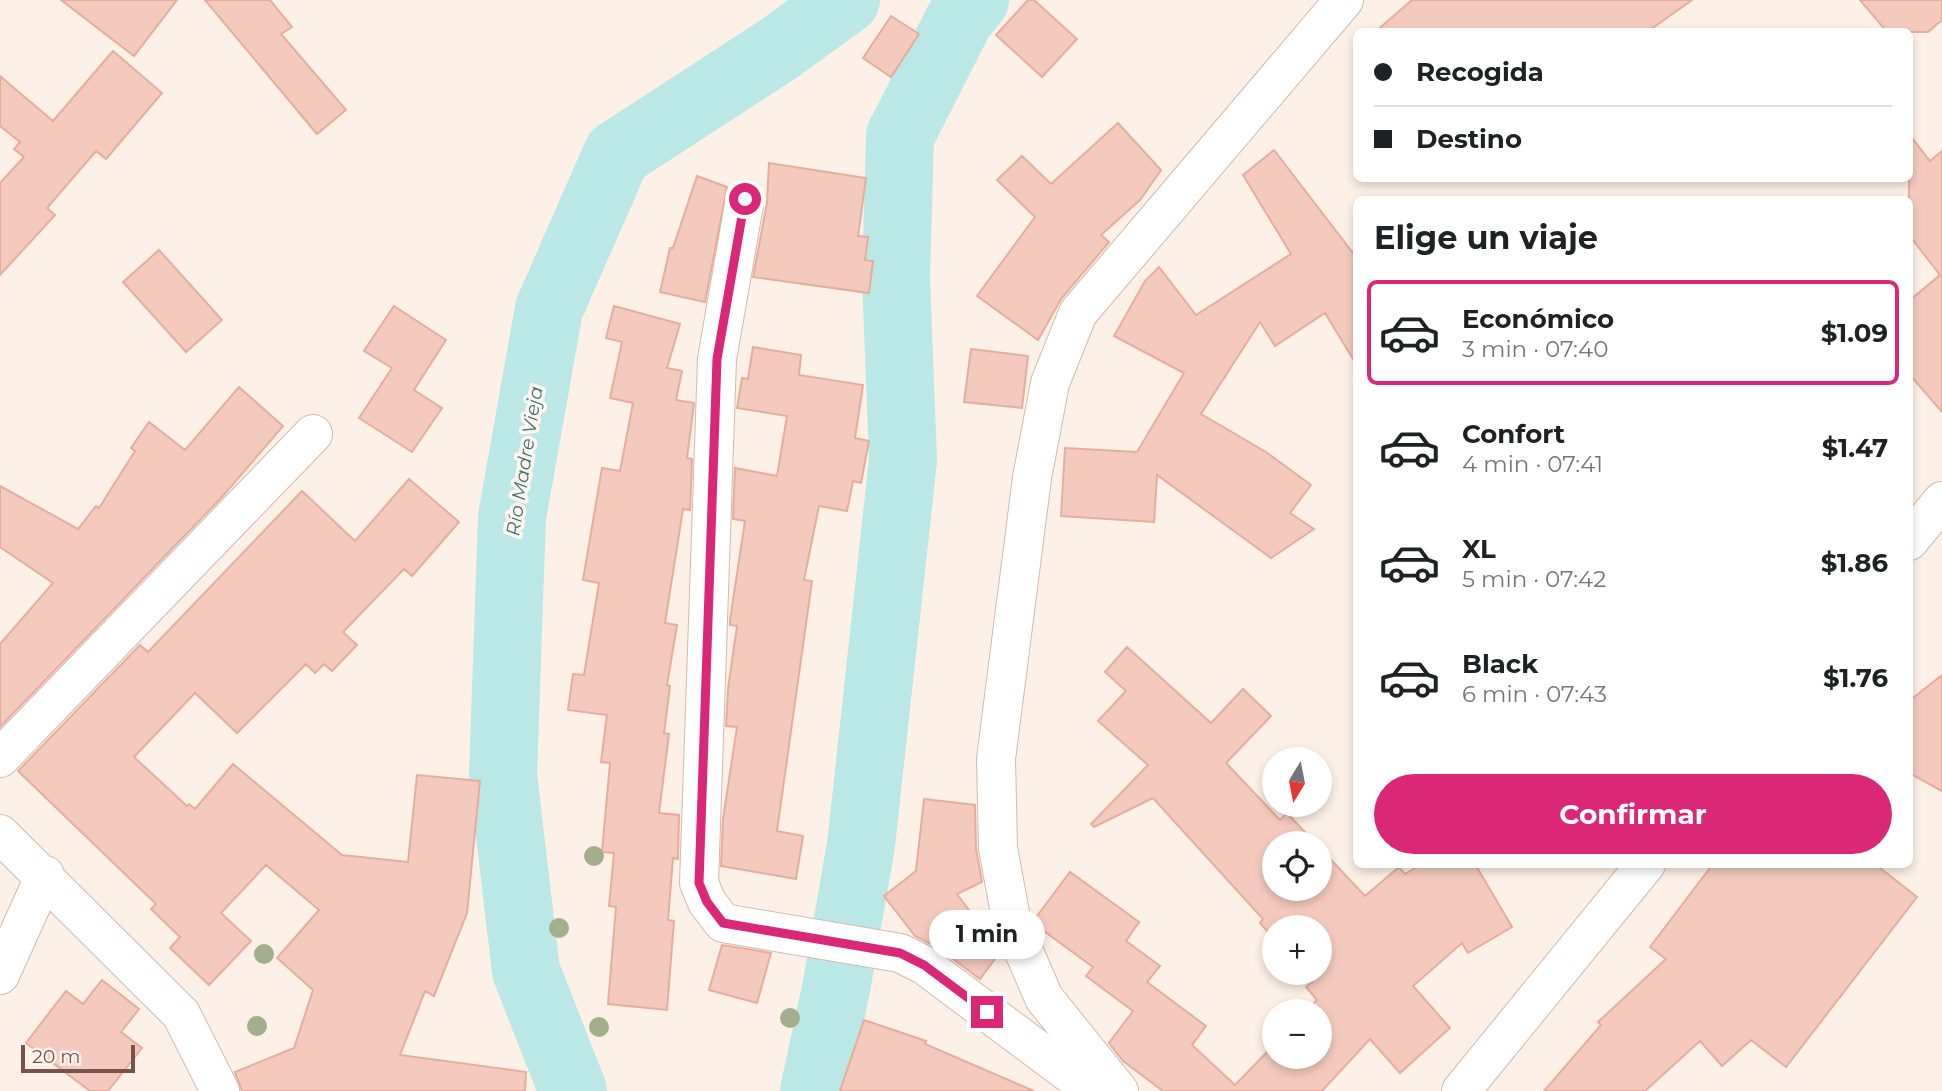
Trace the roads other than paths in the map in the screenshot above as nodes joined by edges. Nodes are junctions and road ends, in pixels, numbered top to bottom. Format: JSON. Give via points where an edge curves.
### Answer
{"nodes":[{"id":1,"x":1344,"y":0,"type":"edge"},
{"id":2,"x":745,"y":199,"type":"dead end"},
{"id":3,"x":313,"y":434,"type":"dead end"},
{"id":4,"x":1942,"y":500,"type":"edge"},
{"id":5,"x":1913,"y":536,"type":"edge"},
{"id":6,"x":0,"y":758,"type":"edge"},
{"id":7,"x":0,"y":834,"type":"edge"},
{"id":8,"x":1643,"y":868,"type":"edge"},
{"id":9,"x":45,"y":875,"type":"junction"},
{"id":10,"x":0,"y":975,"type":"edge"},
{"id":11,"x":220,"y":1091,"type":"edge"},
{"id":12,"x":1093,"y":1091,"type":"edge"},
{"id":13,"x":1119,"y":1091,"type":"edge"},
{"id":14,"x":1461,"y":1091,"type":"edge"}],
"edges":[{"from":1,"to":13,"type":"street","via":[[1078,313],[1050,383],[1032,478],[996,759],[998,848],[1013,924],[1044,998]]},
{"from":2,"to":12,"type":"street","via":[[717,359],[699,883],[723,923],[900,953],[924,965]]},
{"from":3,"to":6,"type":"street"},
{"from":4,"to":5,"type":"street"},
{"from":7,"to":9,"type":"street"},
{"from":8,"to":14,"type":"street"},
{"from":9,"to":10,"type":"street"},
{"from":9,"to":11,"type":"street","via":[[181,1014]]}]}
